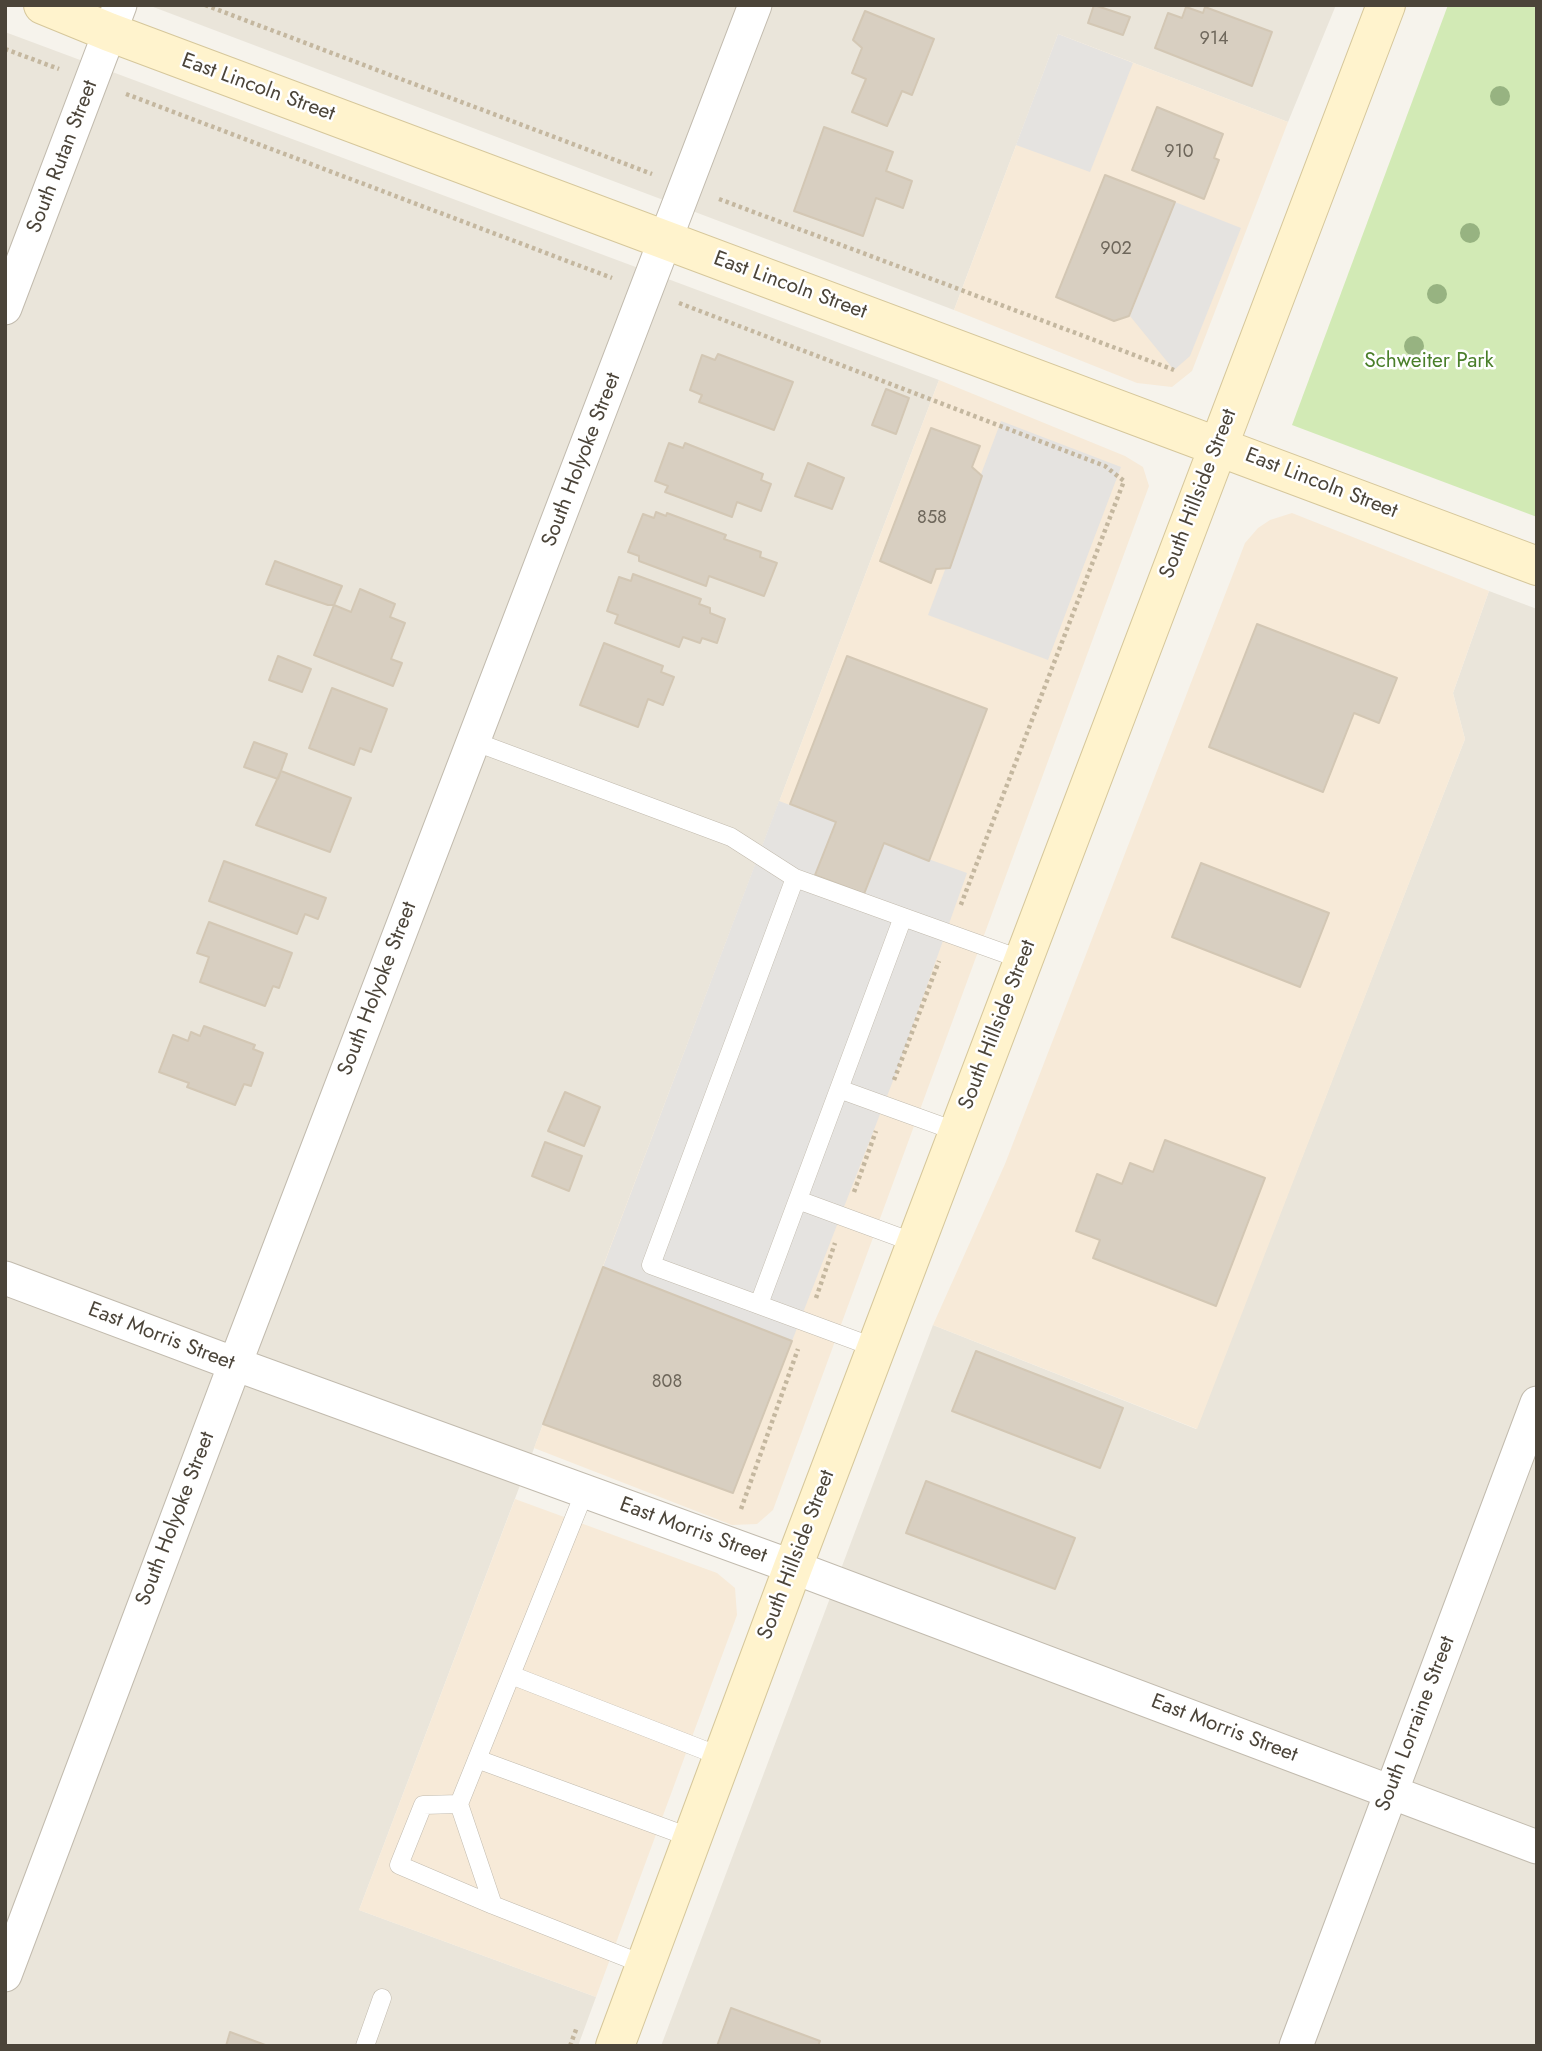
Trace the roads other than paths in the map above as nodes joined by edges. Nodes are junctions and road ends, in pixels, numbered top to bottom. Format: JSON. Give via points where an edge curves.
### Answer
{"nodes":[{"id":1,"x":43,"y":5,"type":"edge"},
{"id":2,"x":755,"y":5,"type":"edge"},
{"id":3,"x":1386,"y":5,"type":"edge"},
{"id":4,"x":115,"y":19,"type":"edge"},
{"id":5,"x":666,"y":240,"type":"junction"},
{"id":6,"x":5,"y":308,"type":"edge"},
{"id":7,"x":1218,"y":445,"type":"junction"},
{"id":8,"x":1537,"y":566,"type":"edge"},
{"id":9,"x":473,"y":741,"type":"junction"},
{"id":10,"x":795,"y":878,"type":"junction"},
{"id":11,"x":903,"y":917,"type":"junction"},
{"id":12,"x":1023,"y":960,"type":"junction"},
{"id":13,"x":839,"y":1089,"type":"junction"},
{"id":14,"x":958,"y":1132,"type":"junction"},
{"id":15,"x":798,"y":1200,"type":"junction"},
{"id":16,"x":915,"y":1243,"type":"junction"},
{"id":17,"x":5,"y":1278,"type":"edge"},
{"id":18,"x":759,"y":1304,"type":"junction"},
{"id":19,"x":876,"y":1348,"type":"junction"},
{"id":20,"x":235,"y":1364,"type":"junction"},
{"id":21,"x":1537,"y":1403,"type":"edge"},
{"id":22,"x":585,"y":1491,"type":"junction"},
{"id":23,"x":793,"y":1567,"type":"junction"},
{"id":24,"x":511,"y":1675,"type":"junction"},
{"id":25,"x":722,"y":1757,"type":"junction"},
{"id":26,"x":477,"y":1759,"type":"junction"},
{"id":27,"x":1390,"y":1792,"type":"junction"},
{"id":28,"x":459,"y":1804,"type":"junction"},
{"id":29,"x":692,"y":1838,"type":"junction"},
{"id":30,"x":1537,"y":1847,"type":"edge"},
{"id":31,"x":493,"y":1905,"type":"junction"},
{"id":32,"x":645,"y":1965,"type":"junction"},
{"id":33,"x":5,"y":1975,"type":"edge"},
{"id":34,"x":382,"y":1998,"type":"dead end"},
{"id":35,"x":365,"y":2046,"type":"edge"},
{"id":36,"x":615,"y":2046,"type":"edge"},
{"id":37,"x":1296,"y":2046,"type":"edge"}],
"edges":[{"from":1,"to":4,"type":"main road","name":"East Lincoln Street"},
{"from":2,"to":5,"type":"street","name":"South Holyoke Street"},
{"from":3,"to":7,"type":"main road","name":"South Hillside Street"},
{"from":4,"to":5,"type":"main road","name":"East Lincoln Street"},
{"from":4,"to":6,"type":"street","name":"South Rutan Street"},
{"from":5,"to":7,"type":"main road","name":"East Lincoln Street"},
{"from":5,"to":9,"type":"street","name":"South Holyoke Street"},
{"from":7,"to":8,"type":"main road","name":"East Lincoln Street"},
{"from":7,"to":12,"type":"main road","name":"South Hillside Street"},
{"from":9,"to":10,"type":"lane","via":[[731,837]]},
{"from":9,"to":20,"type":"street","name":"South Holyoke Street"},
{"from":10,"to":11,"type":"lane"},
{"from":10,"to":18,"type":"lane","via":[[651,1265]]},
{"from":11,"to":12,"type":"lane"},
{"from":11,"to":13,"type":"lane"},
{"from":12,"to":14,"type":"main road","name":"South Hillside Street"},
{"from":13,"to":14,"type":"lane"},
{"from":13,"to":15,"type":"lane"},
{"from":14,"to":16,"type":"main road","name":"South Hillside Street"},
{"from":15,"to":16,"type":"lane"},
{"from":15,"to":18,"type":"lane"},
{"from":16,"to":19,"type":"main road","name":"South Hillside Street"},
{"from":17,"to":20,"type":"street","name":"East Morris Street"},
{"from":18,"to":19,"type":"lane"},
{"from":19,"to":23,"type":"main road","name":"South Hillside Street"},
{"from":20,"to":22,"type":"street","name":"East Morris Street"},
{"from":20,"to":33,"type":"street","name":"South Holyoke Street"},
{"from":21,"to":27,"type":"street","name":"South Lorraine Street"},
{"from":22,"to":23,"type":"street","name":"East Morris Street"},
{"from":22,"to":24,"type":"lane"},
{"from":23,"to":25,"type":"main road","name":"South Hillside Street"},
{"from":23,"to":27,"type":"street","name":"East Morris Street"},
{"from":24,"to":25,"type":"lane"},
{"from":24,"to":26,"type":"lane"},
{"from":25,"to":29,"type":"main road","name":"South Hillside Street"},
{"from":26,"to":28,"type":"lane"},
{"from":26,"to":29,"type":"lane"},
{"from":27,"to":30,"type":"street","name":"East Morris Street"},
{"from":27,"to":37,"type":"street","name":"South Lorraine Street"},
{"from":28,"to":31,"type":"lane"},
{"from":28,"to":31,"type":"lane","via":[[423,1805],[399,1865]]},
{"from":29,"to":32,"type":"main road","name":"South Hillside Street"},
{"from":31,"to":32,"type":"lane"},
{"from":32,"to":36,"type":"main road","name":"South Hillside Street"},
{"from":34,"to":35,"type":"lane"}]}
